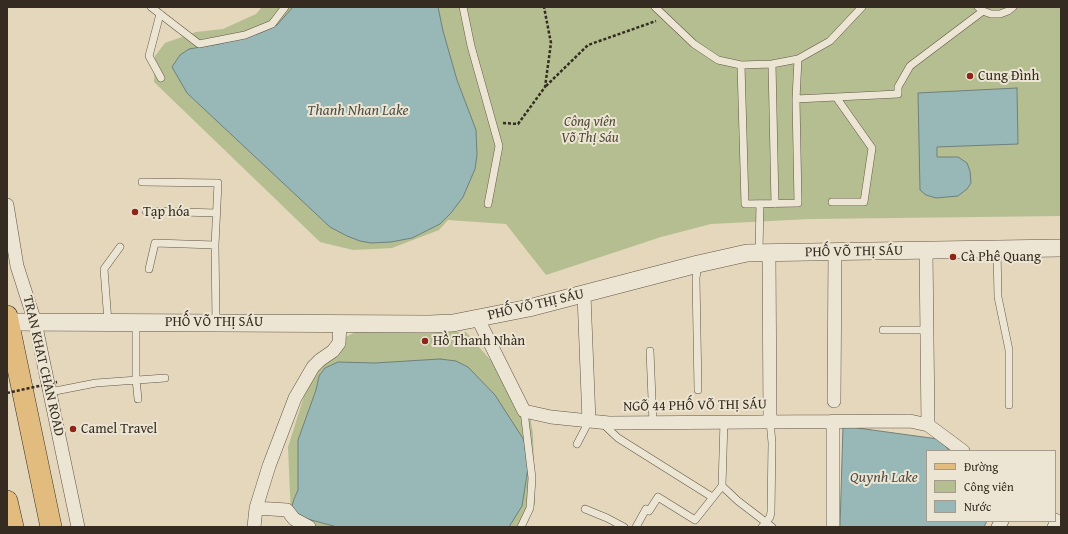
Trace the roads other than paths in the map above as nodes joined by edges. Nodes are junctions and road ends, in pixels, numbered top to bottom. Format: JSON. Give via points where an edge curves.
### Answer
{"nodes":[{"id":1,"x":151,"y":7,"type":"edge"},
{"id":2,"x":286,"y":7,"type":"edge"},
{"id":3,"x":463,"y":7,"type":"edge"},
{"id":4,"x":655,"y":7,"type":"edge"},
{"id":5,"x":862,"y":7,"type":"edge"},
{"id":6,"x":1013,"y":7,"type":"edge"},
{"id":7,"x":980,"y":9,"type":"edge"},
{"id":8,"x":160,"y":14,"type":"junction"},
{"id":9,"x":798,"y":59,"type":"junction"},
{"id":10,"x":772,"y":64,"type":"junction"},
{"id":11,"x":741,"y":65,"type":"junction"},
{"id":12,"x":161,"y":78,"type":"dead end"},
{"id":13,"x":836,"y":97,"type":"junction"},
{"id":14,"x":796,"y":99,"type":"junction"},
{"id":15,"x":142,"y":182,"type":"dead end"},
{"id":16,"x":832,"y":202,"type":"dead end"},
{"id":17,"x":488,"y":204,"type":"dead end"},
{"id":18,"x":760,"y":204,"type":"junction"},
{"id":19,"x":775,"y":204,"type":"junction"},
{"id":20,"x":7,"y":205,"type":"edge"},
{"id":21,"x":146,"y":211,"type":"dead end"},
{"id":22,"x":217,"y":213,"type":"junction"},
{"id":23,"x":215,"y":245,"type":"junction"},
{"id":24,"x":120,"y":247,"type":"dead end"},
{"id":25,"x":1061,"y":248,"type":"edge"},
{"id":26,"x":997,"y":250,"type":"junction"},
{"id":27,"x":926,"y":251,"type":"junction"},
{"id":28,"x":764,"y":252,"type":"junction"},
{"id":29,"x":835,"y":252,"type":"junction"},
{"id":30,"x":698,"y":264,"type":"junction"},
{"id":31,"x":149,"y":269,"type":"dead end"},
{"id":32,"x":584,"y":295,"type":"junction"},
{"id":33,"x":478,"y":319,"type":"junction"},
{"id":34,"x":7,"y":320,"type":"edge"},
{"id":35,"x":35,"y":322,"type":"junction"},
{"id":36,"x":108,"y":322,"type":"junction"},
{"id":37,"x":136,"y":322,"type":"junction"},
{"id":38,"x":216,"y":322,"type":"junction"},
{"id":39,"x":340,"y":323,"type":"junction"},
{"id":40,"x":882,"y":330,"type":"dead end"},
{"id":41,"x":928,"y":330,"type":"junction"},
{"id":42,"x":650,"y":351,"type":"dead end"},
{"id":43,"x":165,"y":378,"type":"dead end"},
{"id":44,"x":136,"y":379,"type":"junction"},
{"id":45,"x":53,"y":387,"type":"junction"},
{"id":46,"x":698,"y":390,"type":"dead end"},
{"id":47,"x":138,"y":399,"type":"dead end"},
{"id":48,"x":834,"y":401,"type":"dead end"},
{"id":49,"x":1009,"y":405,"type":"dead end"},
{"id":50,"x":524,"y":411,"type":"junction"},
{"id":51,"x":595,"y":421,"type":"junction"},
{"id":52,"x":770,"y":421,"type":"junction"},
{"id":53,"x":832,"y":421,"type":"junction"},
{"id":54,"x":724,"y":422,"type":"junction"},
{"id":55,"x":653,"y":423,"type":"junction"},
{"id":56,"x":928,"y":425,"type":"junction"},
{"id":57,"x":577,"y":444,"type":"dead end"},
{"id":58,"x":962,"y":450,"type":"edge"},
{"id":59,"x":722,"y":486,"type":"junction"},
{"id":60,"x":712,"y":497,"type":"junction"},
{"id":61,"x":7,"y":502,"type":"edge"},
{"id":62,"x":256,"y":508,"type":"junction"},
{"id":63,"x":585,"y":509,"type":"dead end"},
{"id":64,"x":763,"y":525,"type":"edge"},
{"id":65,"x":13,"y":527,"type":"edge"},
{"id":66,"x":51,"y":527,"type":"edge"},
{"id":67,"x":78,"y":527,"type":"edge"},
{"id":68,"x":254,"y":527,"type":"edge"},
{"id":69,"x":309,"y":527,"type":"edge"},
{"id":70,"x":521,"y":527,"type":"edge"},
{"id":71,"x":624,"y":527,"type":"edge"},
{"id":72,"x":636,"y":527,"type":"edge"},
{"id":73,"x":772,"y":527,"type":"edge"},
{"id":74,"x":833,"y":527,"type":"edge"}],
"edges":[{"from":1,"to":8,"type":"lane"},
{"from":2,"to":8,"type":"lane","via":[[272,24],[245,35],[199,44]]},
{"from":3,"to":17,"type":"lane","via":[[470,46],[499,146]]},
{"from":4,"to":11,"type":"lane","via":[[694,44],[718,60]]},
{"from":5,"to":9,"type":"lane","via":[[830,41]]},
{"from":6,"to":7,"type":"lane","via":[[1000,14],[991,14]]},
{"from":7,"to":13,"type":"lane","via":[[910,66],[898,87],[898,94]]},
{"from":8,"to":12,"type":"lane","via":[[149,56]]},
{"from":9,"to":10,"type":"lane"},
{"from":9,"to":14,"type":"lane"},
{"from":10,"to":11,"type":"lane"},
{"from":10,"to":19,"type":"lane"},
{"from":11,"to":18,"type":"lane","via":[[745,204]]},
{"from":13,"to":14,"type":"lane"},
{"from":13,"to":16,"type":"lane","via":[[872,148],[864,202]]},
{"from":14,"to":19,"type":"lane","via":[[798,203]]},
{"from":15,"to":22,"type":"lane","via":[[218,183]]},
{"from":18,"to":19,"type":"lane"},
{"from":18,"to":28,"type":"lane"},
{"from":20,"to":35,"type":"street","name":"TRAN KHAT CHAN ROAD","via":[[17,266]]},
{"from":21,"to":22,"type":"lane"},
{"from":22,"to":23,"type":"lane"},
{"from":23,"to":31,"type":"lane","via":[[155,243]]},
{"from":23,"to":38,"type":"lane"},
{"from":24,"to":36,"type":"lane","via":[[104,269]]},
{"from":25,"to":26,"type":"street","name":"PHỐ VÕ THỊ SÁU"},
{"from":26,"to":27,"type":"street","name":"PHỐ VÕ THỊ SÁU"},
{"from":26,"to":49,"type":"lane","via":[[998,297],[1009,350]]},
{"from":27,"to":29,"type":"street","name":"PHỐ VÕ THỊ SÁU"},
{"from":27,"to":41,"type":"street"},
{"from":28,"to":29,"type":"street","name":"PHỐ VÕ THỊ SÁU"},
{"from":28,"to":30,"type":"street","name":"PHỐ VÕ THỊ SÁU","via":[[730,256]]},
{"from":28,"to":52,"type":"street"},
{"from":29,"to":48,"type":"street"},
{"from":30,"to":32,"type":"street","name":"PHỐ VÕ THỊ SÁU"},
{"from":30,"to":46,"type":"lane"},
{"from":32,"to":33,"type":"street","name":"PHỐ VÕ THỊ SÁU"},
{"from":32,"to":51,"type":"street"},
{"from":33,"to":39,"type":"street","name":"PHỐ VÕ THỊ SÁU","via":[[429,324]]},
{"from":33,"to":50,"type":"street"},
{"from":34,"to":35,"type":"street","name":"PHỐ VÕ THỊ SÁU"},
{"from":34,"to":66,"type":"main road","name":"TRAN KHAT CHAN ROAD"},
{"from":35,"to":36,"type":"street","name":"PHỐ VÕ THỊ SÁU"},
{"from":35,"to":45,"type":"street","name":"TRAN KHAT CHAN ROAD"},
{"from":36,"to":37,"type":"street","name":"PHỐ VÕ THỊ SÁU"},
{"from":37,"to":38,"type":"street","name":"PHỐ VÕ THỊ SÁU"},
{"from":37,"to":44,"type":"lane"},
{"from":38,"to":39,"type":"street","name":"PHỐ VÕ THỊ SÁU"},
{"from":39,"to":62,"type":"street","via":[[339,343],[313,367],[295,398]]},
{"from":40,"to":41,"type":"lane"},
{"from":41,"to":56,"type":"street"},
{"from":42,"to":55,"type":"lane"},
{"from":43,"to":44,"type":"lane"},
{"from":44,"to":45,"type":"lane"},
{"from":44,"to":47,"type":"lane"},
{"from":45,"to":67,"type":"street","name":"TRAN KHAT CHAN ROAD"},
{"from":50,"to":51,"type":"street","name":"NGÕ 44 PHỐ VÕ THỊ SÁU","via":[[551,417]]},
{"from":50,"to":70,"type":"lane","via":[[532,478],[530,508]]},
{"from":51,"to":55,"type":"street","name":"NGÕ 44 PHỐ VÕ THỊ SÁU"},
{"from":51,"to":57,"type":"lane"},
{"from":51,"to":60,"type":"lane"},
{"from":52,"to":53,"type":"street","name":"NGÕ 44 PHỐ VÕ THỊ SÁU"},
{"from":52,"to":54,"type":"street","name":"NGÕ 44 PHỐ VÕ THỊ SÁU"},
{"from":52,"to":64,"type":"lane","via":[[771,512]]},
{"from":53,"to":56,"type":"street","name":"NGÕ 44 PHỐ VÕ THỊ SÁU","via":[[910,421]]},
{"from":53,"to":74,"type":"street"},
{"from":54,"to":55,"type":"street","name":"NGÕ 44 PHỐ VÕ THỊ SÁU"},
{"from":54,"to":59,"type":"lane"},
{"from":56,"to":58,"type":"street"},
{"from":59,"to":60,"type":"lane"},
{"from":59,"to":64,"type":"lane"},
{"from":60,"to":72,"type":"lane","via":[[695,520],[658,497],[649,511],[646,509]]},
{"from":61,"to":65,"type":"main road"},
{"from":62,"to":68,"type":"street"},
{"from":62,"to":69,"type":"street","via":[[287,510],[294,519]]},
{"from":63,"to":71,"type":"lane"},
{"from":64,"to":73,"type":"lane"}]}
